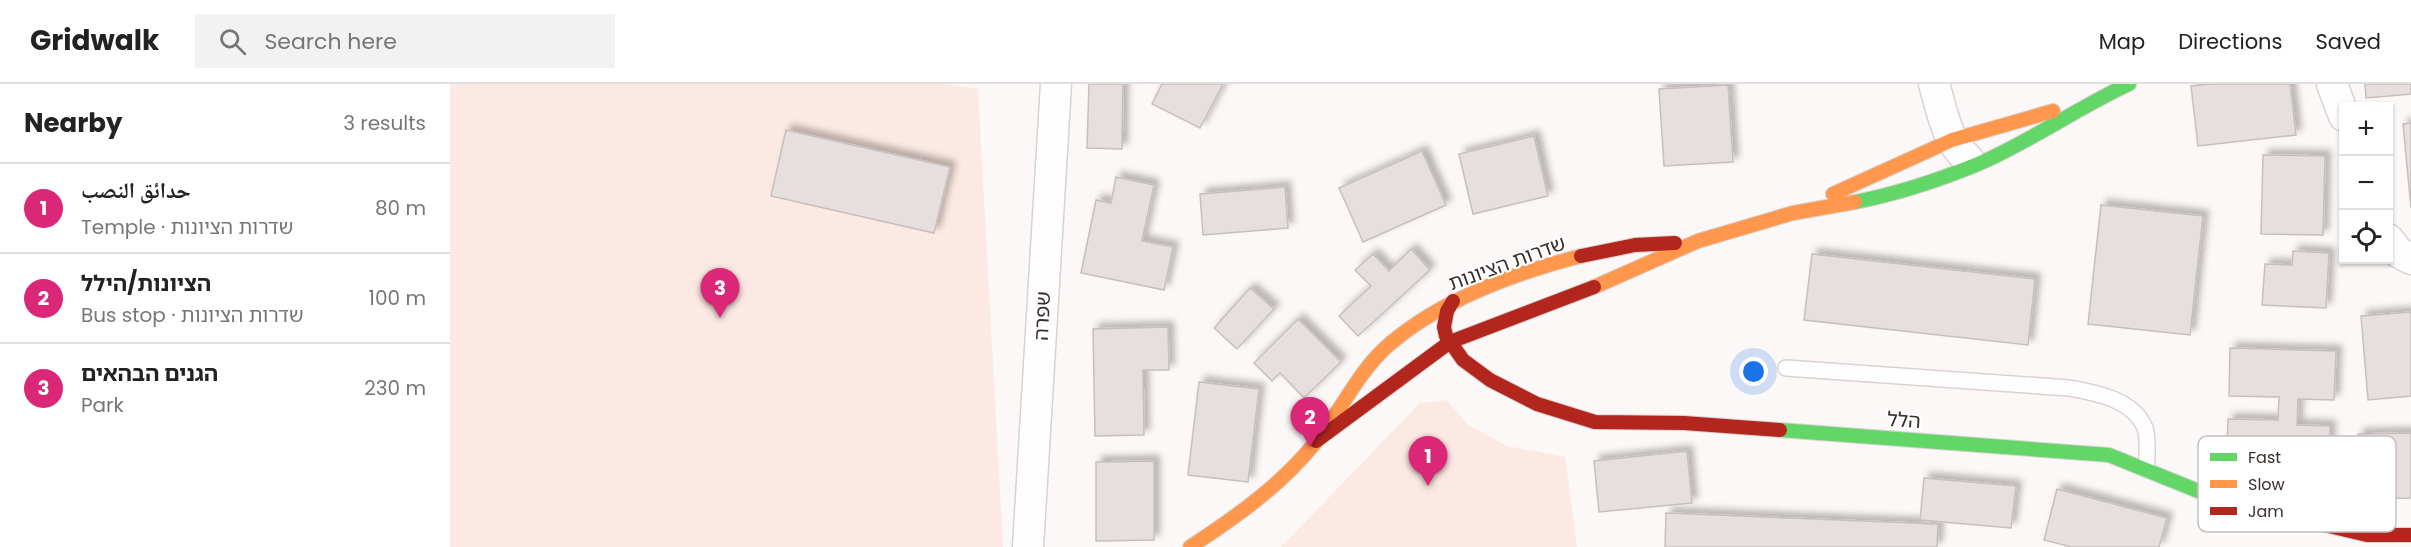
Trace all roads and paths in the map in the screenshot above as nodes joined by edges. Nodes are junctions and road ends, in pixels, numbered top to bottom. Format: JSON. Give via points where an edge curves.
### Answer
{"nodes":[{"id":1,"x":1056,"y":84,"type":"edge"},
{"id":2,"x":1934,"y":84,"type":"edge"},
{"id":3,"x":2128,"y":84,"type":"edge"},
{"id":4,"x":2332,"y":84,"type":"edge"},
{"id":5,"x":2090,"y":102,"type":"junction"},
{"id":6,"x":2339,"y":104,"type":"edge"},
{"id":7,"x":1952,"y":141,"type":"junction"},
{"id":8,"x":1977,"y":164,"type":"junction"},
{"id":9,"x":1793,"y":213,"type":"junction"},
{"id":10,"x":1698,"y":241,"type":"junction"},
{"id":11,"x":2393,"y":246,"type":"edge"},
{"id":12,"x":2411,"y":259,"type":"edge"},
{"id":13,"x":1453,"y":301,"type":"junction"},
{"id":14,"x":1450,"y":342,"type":"junction"},
{"id":15,"x":1786,"y":369,"type":"dead end"},
{"id":16,"x":1316,"y":441,"type":"junction"},
{"id":17,"x":2147,"y":470,"type":"junction"},
{"id":18,"x":2198,"y":491,"type":"edge"},
{"id":19,"x":2354,"y":532,"type":"edge"},
{"id":20,"x":2411,"y":535,"type":"edge"},
{"id":21,"x":1028,"y":547,"type":"edge"},
{"id":22,"x":1190,"y":547,"type":"edge"}],
"edges":[{"from":1,"to":21,"type":"street","name":"שפרה"},
{"from":2,"to":7,"type":"street"},
{"from":3,"to":5,"type":"street","name":"שדרות הציונות"},
{"from":4,"to":6,"type":"street"},
{"from":5,"to":7,"type":"street","name":"שדרות הציונות"},
{"from":5,"to":8,"type":"street","name":"שדרות הציונות"},
{"from":7,"to":8,"type":"street","via":[[1967,159]]},
{"from":7,"to":9,"type":"street","name":"שדרות הציונות"},
{"from":8,"to":9,"type":"street","name":"שדרות הציונות","via":[[1882,196]]},
{"from":9,"to":10,"type":"street","name":"שדרות הציונות"},
{"from":10,"to":13,"type":"street","name":"שדרות הציונות","via":[[1631,246],[1554,263]]},
{"from":10,"to":14,"type":"street","name":"שדרות הציונות","via":[[1591,288]]},
{"from":11,"to":12,"type":"street"},
{"from":13,"to":14,"type":"street","via":[[1444,320]]},
{"from":13,"to":16,"type":"street","name":"שדרות הציונות","via":[[1392,343]]},
{"from":14,"to":16,"type":"street","name":"שדרות הציונות"},
{"from":14,"to":17,"type":"street","name":"הלל","via":[[1463,360],[1490,380],[1537,404],[1595,422],[1684,423],[2109,455]]},
{"from":15,"to":17,"type":"lane","via":[[2069,388],[2103,394],[2135,411],[2145,429]]},
{"from":16,"to":22,"type":"street","name":"שדרות הציונות","via":[[1276,487]]},
{"from":17,"to":18,"type":"street","name":"הלל"},
{"from":19,"to":20,"type":"street","name":"הלל"}]}
